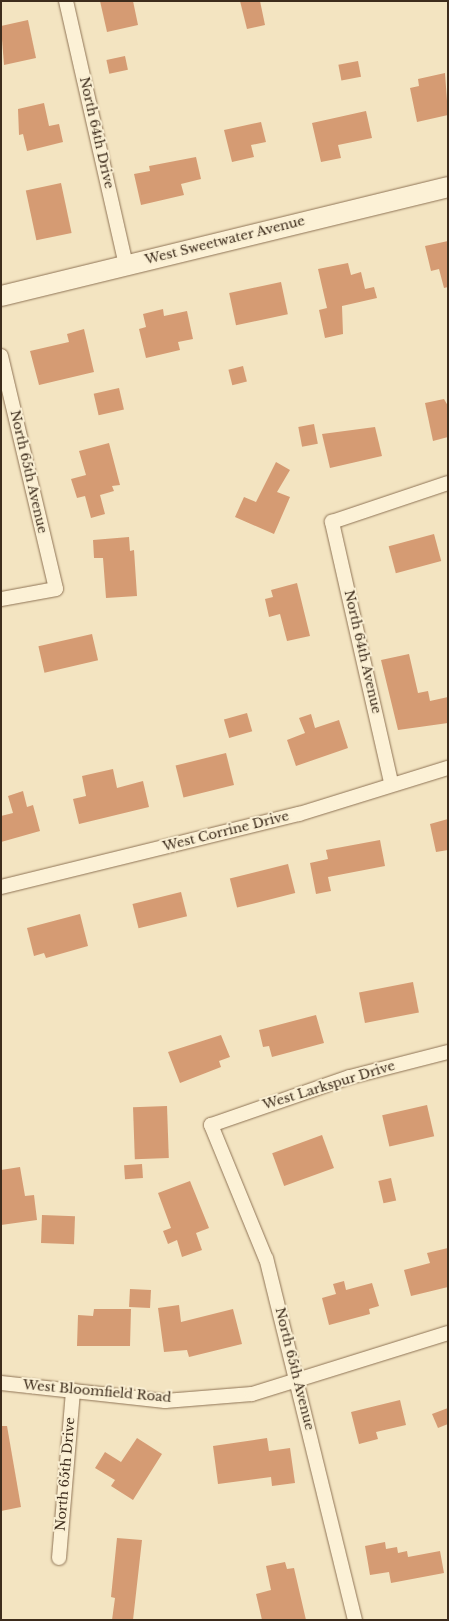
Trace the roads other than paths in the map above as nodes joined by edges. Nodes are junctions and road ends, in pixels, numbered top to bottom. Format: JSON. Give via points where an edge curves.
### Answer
{"nodes":[{"id":1,"x":66,"y":1,"type":"edge"},
{"id":2,"x":448,"y":187,"type":"edge"},
{"id":3,"x":126,"y":265,"type":"junction"},
{"id":4,"x":1,"y":296,"type":"edge"},
{"id":5,"x":1,"y":356,"type":"edge"},
{"id":6,"x":448,"y":483,"type":"edge"},
{"id":7,"x":1,"y":599,"type":"edge"},
{"id":8,"x":448,"y":768,"type":"edge"},
{"id":9,"x":391,"y":782,"type":"junction"},
{"id":10,"x":1,"y":887,"type":"edge"},
{"id":11,"x":448,"y":1052,"type":"edge"},
{"id":12,"x":211,"y":1125,"type":"joint"},
{"id":13,"x":448,"y":1333,"type":"edge"},
{"id":14,"x":297,"y":1382,"type":"junction"},
{"id":15,"x":1,"y":1383,"type":"edge"},
{"id":16,"x":73,"y":1391,"type":"junction"},
{"id":17,"x":59,"y":1558,"type":"dead end"},
{"id":18,"x":355,"y":1620,"type":"edge"}],
"edges":[{"from":1,"to":3,"type":"street","name":"North 64th Drive"},
{"from":2,"to":3,"type":"street","name":"West Sweetwater Avenue"},
{"from":3,"to":4,"type":"street","name":"West Sweetwater Avenue"},
{"from":5,"to":7,"type":"street","name":"North 65th Avenue","via":[[56,589]]},
{"from":6,"to":9,"type":"street","name":"North 64th Avenue","via":[[332,522]]},
{"from":8,"to":9,"type":"street","name":"West Corrine Drive"},
{"from":9,"to":10,"type":"street","name":"West Corrine Drive","via":[[299,814]]},
{"from":11,"to":12,"type":"street","name":"West Larkspur Drive","via":[[350,1077]]},
{"from":12,"to":14,"type":"street","name":"North 65th Avenue","via":[[266,1259]]},
{"from":13,"to":14,"type":"street","name":"West Bloomfield Road"},
{"from":14,"to":16,"type":"street","name":"West Bloomfield Road","via":[[252,1394],[165,1401]]},
{"from":14,"to":18,"type":"street","name":"North 65th Avenue"},
{"from":15,"to":16,"type":"street","name":"West Bloomfield Road"},
{"from":16,"to":17,"type":"street","name":"North 65th Drive"}]}
